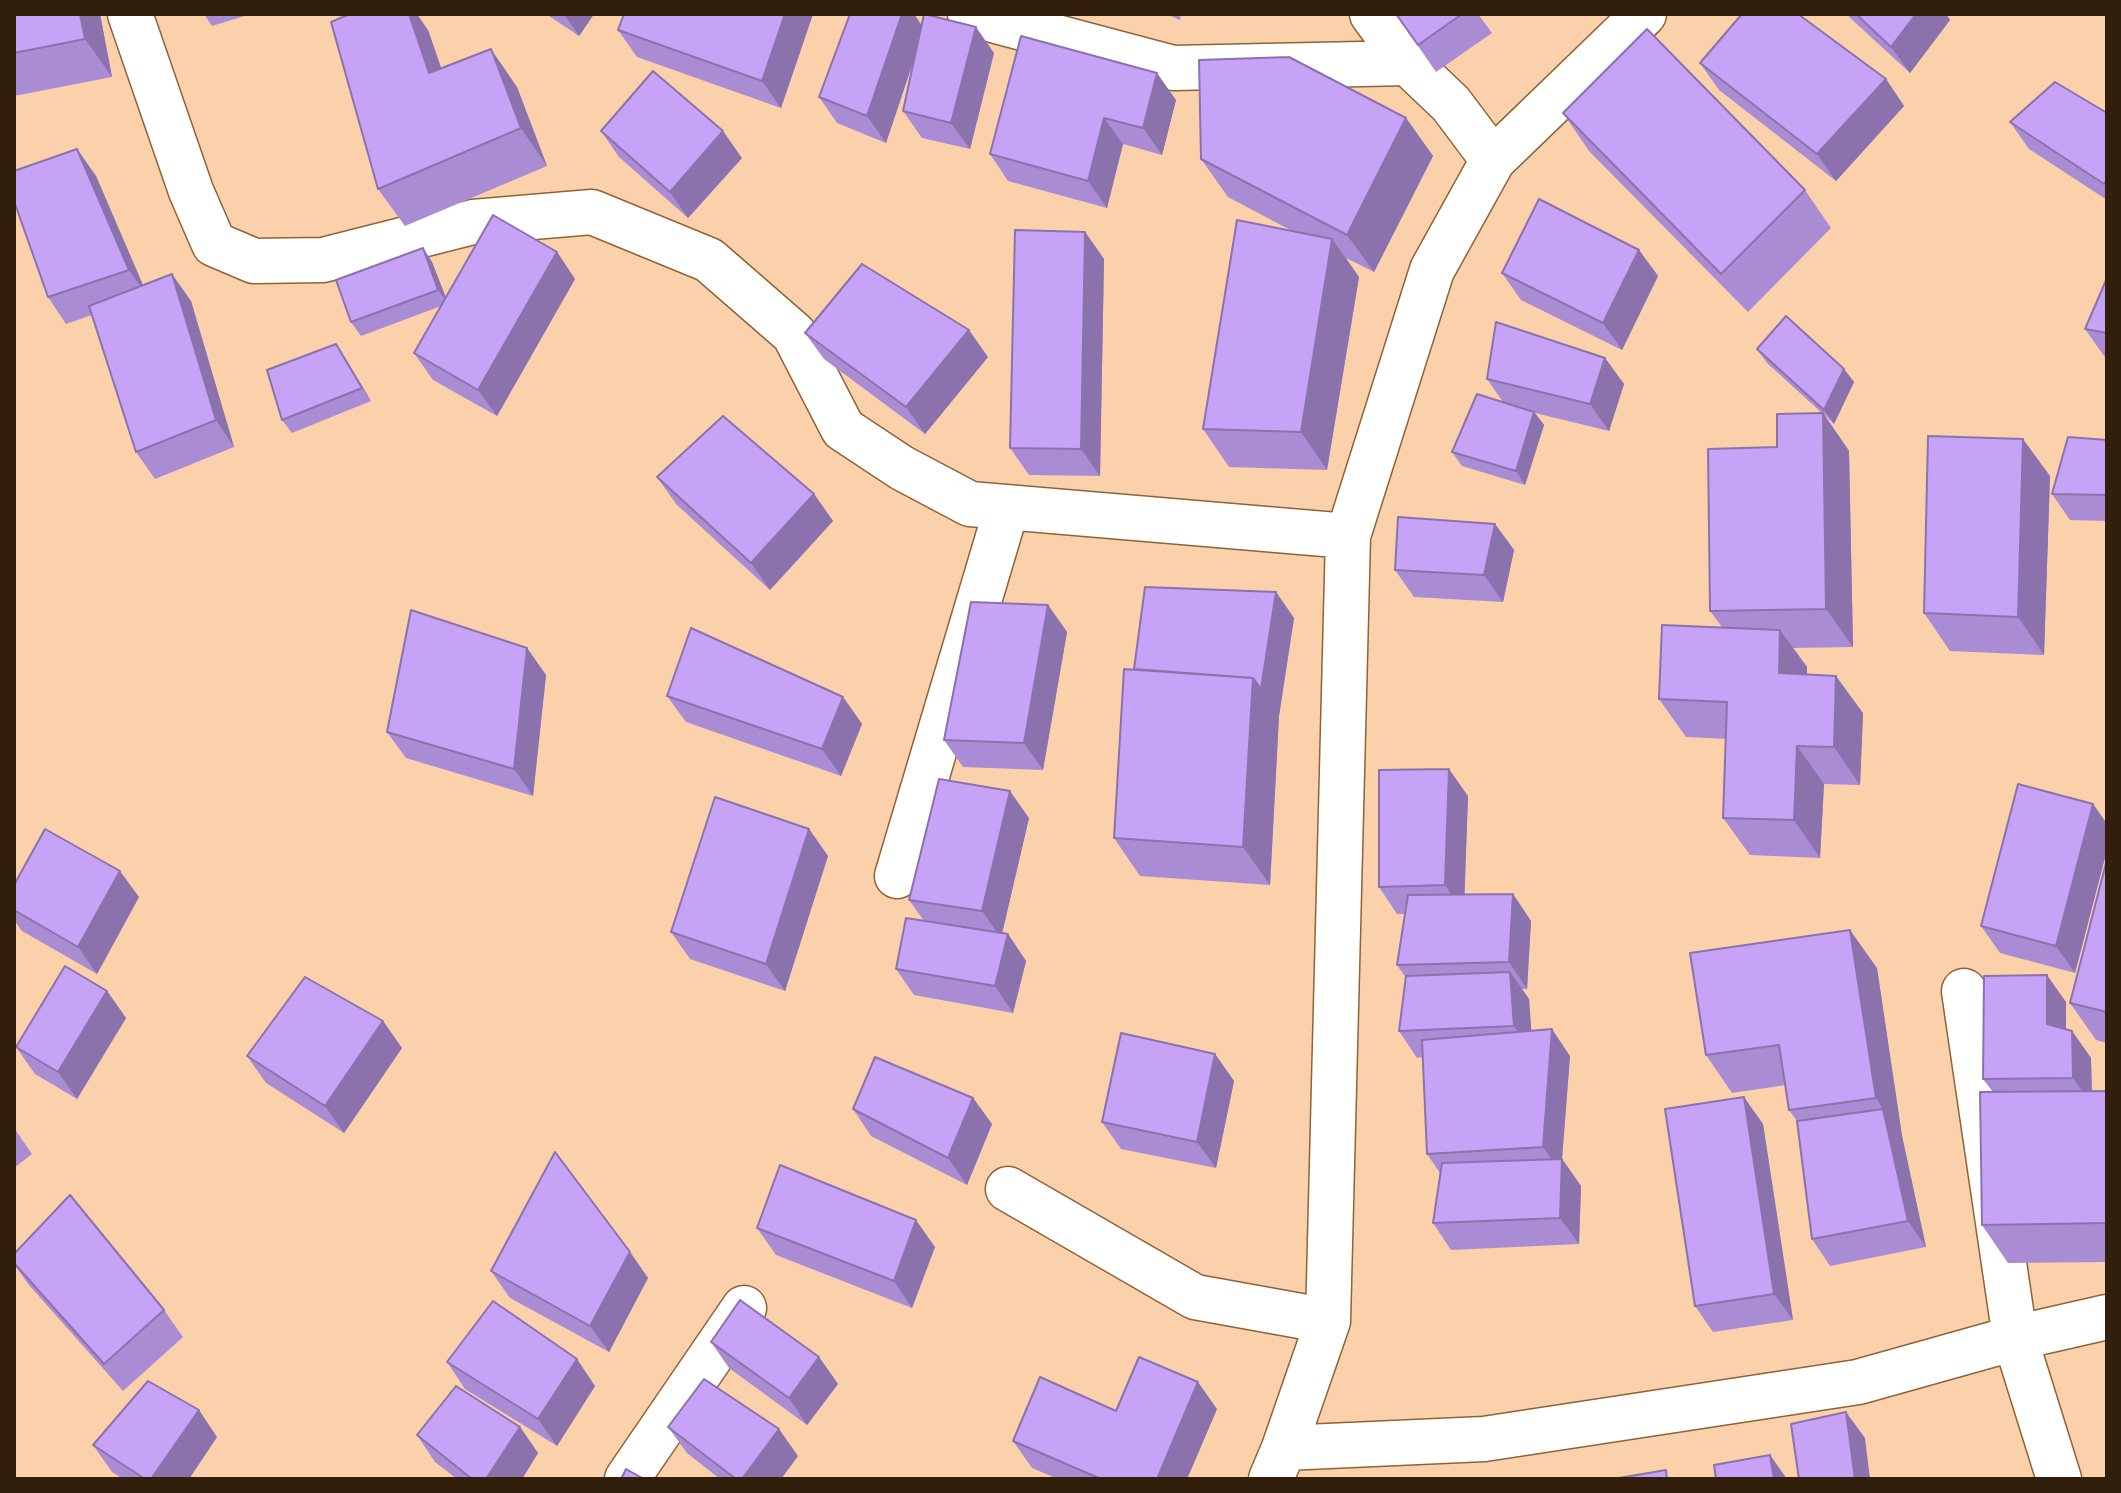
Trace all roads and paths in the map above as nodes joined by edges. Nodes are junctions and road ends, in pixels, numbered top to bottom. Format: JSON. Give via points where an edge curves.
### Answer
{"nodes":[{"id":1,"x":130,"y":14,"type":"edge"},
{"id":2,"x":970,"y":14,"type":"edge"},
{"id":3,"x":1372,"y":14,"type":"edge"},
{"id":4,"x":1644,"y":14,"type":"edge"},
{"id":5,"x":1408,"y":63,"type":"junction"},
{"id":6,"x":1493,"y":160,"type":"junction"},
{"id":7,"x":1007,"y":507,"type":"junction"},
{"id":8,"x":1348,"y":536,"type":"junction"},
{"id":9,"x":897,"y":876,"type":"dead end"},
{"id":10,"x":1964,"y":991,"type":"dead end"},
{"id":11,"x":1008,"y":1189,"type":"dead end"},
{"id":12,"x":744,"y":1308,"type":"edge"},
{"id":13,"x":2107,"y":1317,"type":"edge"},
{"id":14,"x":1328,"y":1321,"type":"junction"},
{"id":15,"x":2015,"y":1338,"type":"junction"},
{"id":16,"x":1278,"y":1464,"type":"edge"},
{"id":17,"x":627,"y":1479,"type":"edge"},
{"id":18,"x":2059,"y":1479,"type":"edge"}],
"edges":[{"from":1,"to":7,"type":"street","via":[[214,244],[254,261],[323,260],[473,222],[592,212],[720,269],[794,334],[843,429],[970,504]]},
{"from":2,"to":5,"type":"street","via":[[1173,68]]},
{"from":3,"to":5,"type":"street"},
{"from":4,"to":6,"type":"street"},
{"from":5,"to":6,"type":"street","via":[[1451,104]]},
{"from":6,"to":8,"type":"street","via":[[1432,270]]},
{"from":7,"to":8,"type":"street"},
{"from":7,"to":9,"type":"street"},
{"from":8,"to":14,"type":"street"},
{"from":10,"to":15,"type":"street"},
{"from":11,"to":14,"type":"street","via":[[1195,1297]]},
{"from":12,"to":17,"type":"street"},
{"from":13,"to":15,"type":"street"},
{"from":14,"to":16,"type":"street"},
{"from":15,"to":16,"type":"street","via":[[1858,1382],[1499,1437]]},
{"from":15,"to":18,"type":"street"}]}
